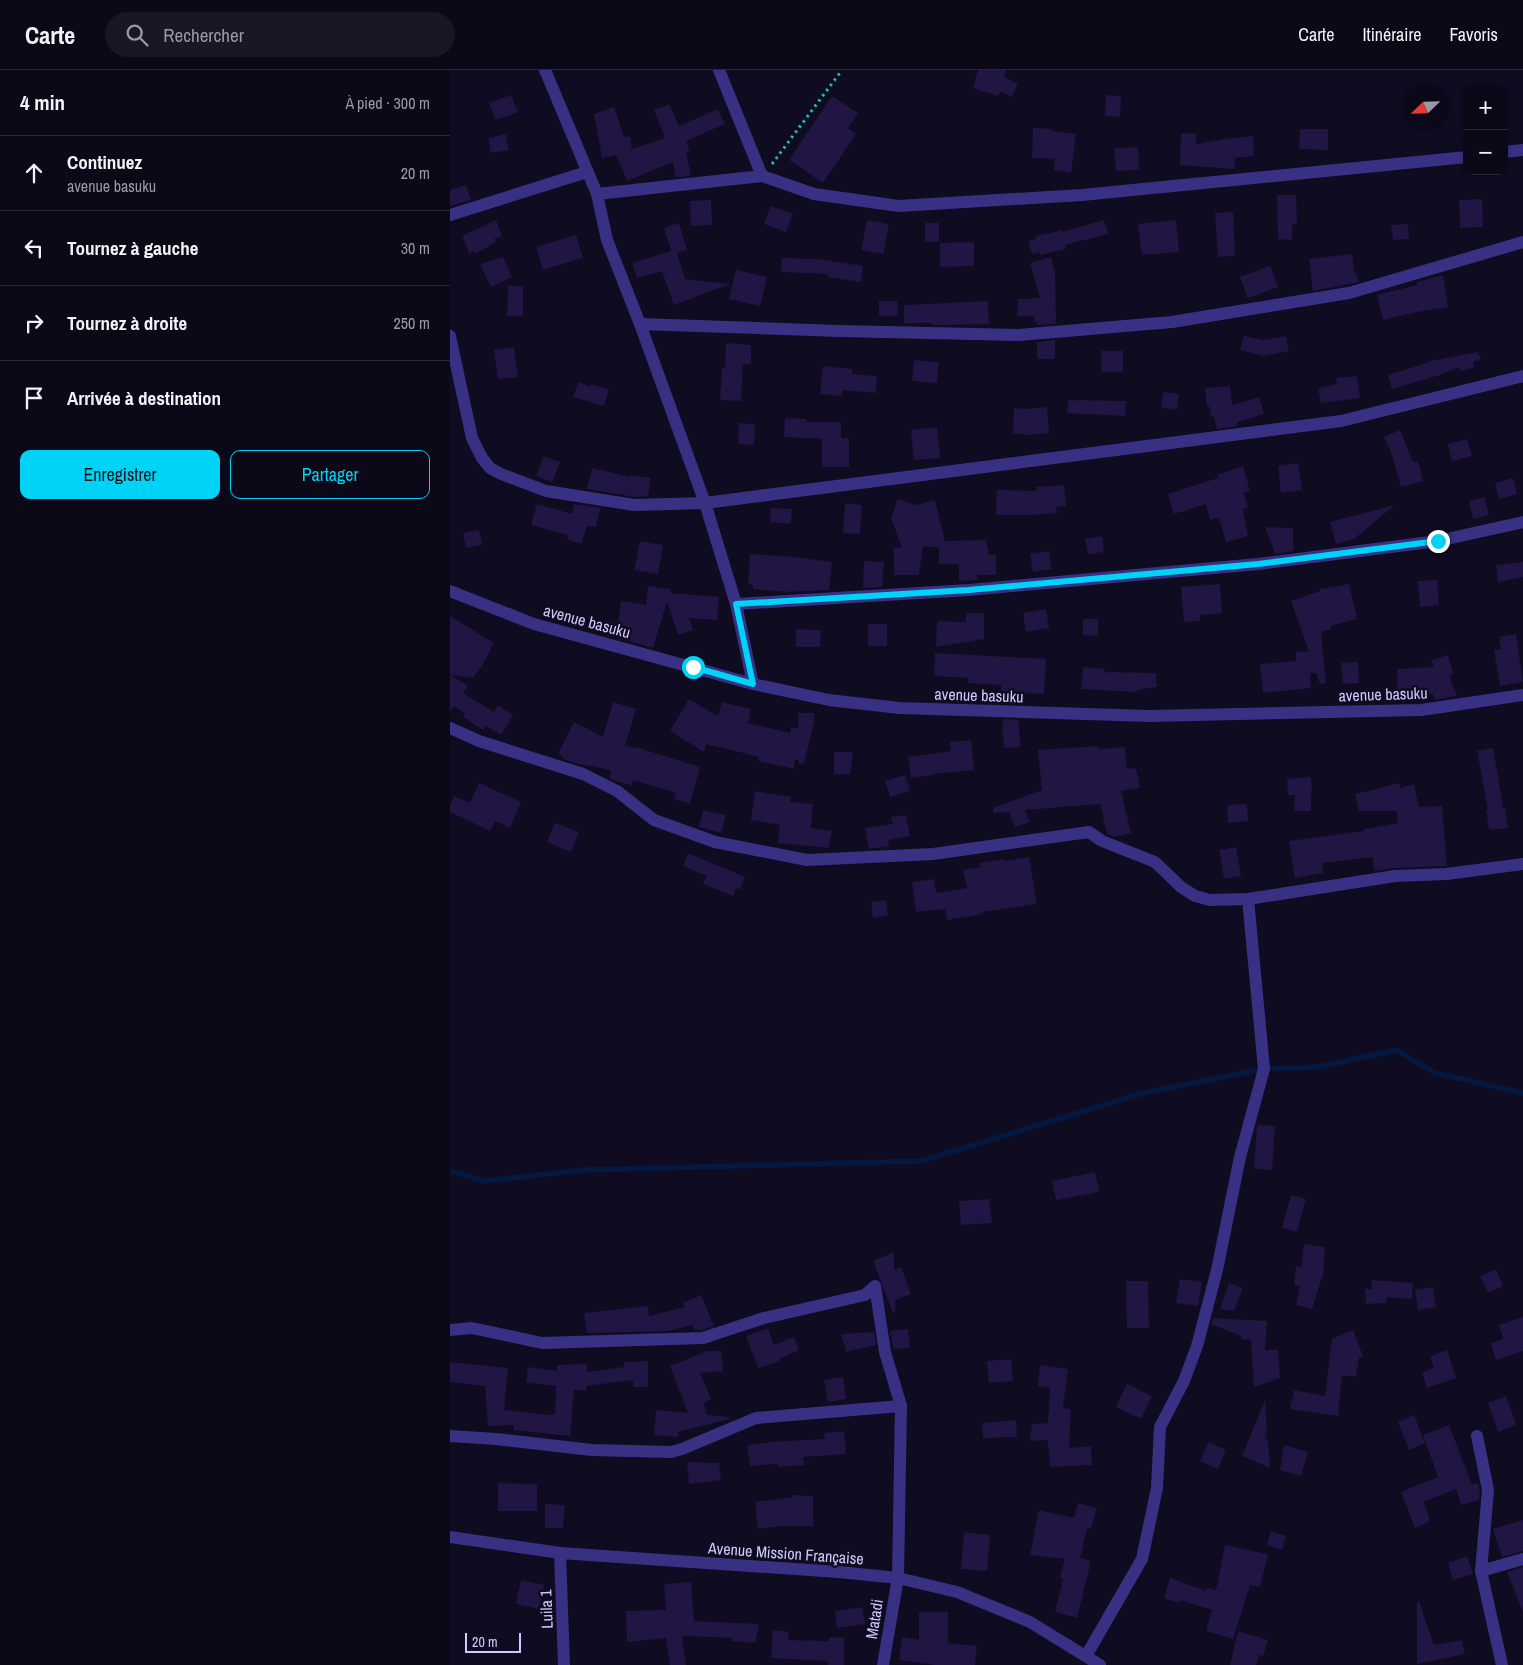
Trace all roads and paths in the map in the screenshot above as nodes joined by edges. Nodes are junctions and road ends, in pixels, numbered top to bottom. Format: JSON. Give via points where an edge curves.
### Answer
{"nodes":[{"id":1,"x":545,"y":70,"type":"edge"},
{"id":2,"x":719,"y":70,"type":"edge"},
{"id":3,"x":842,"y":70,"type":"edge"},
{"id":4,"x":1523,"y":150,"type":"edge"},
{"id":5,"x":1508,"y":152,"type":"edge"},
{"id":6,"x":1463,"y":157,"type":"edge"},
{"id":7,"x":588,"y":172,"type":"junction"},
{"id":8,"x":762,"y":176,"type":"junction"},
{"id":9,"x":597,"y":194,"type":"junction"},
{"id":10,"x":450,"y":215,"type":"edge"},
{"id":11,"x":1523,"y":242,"type":"edge"},
{"id":12,"x":640,"y":324,"type":"junction"},
{"id":13,"x":450,"y":336,"type":"edge"},
{"id":14,"x":1523,"y":376,"type":"edge"},
{"id":15,"x":705,"y":503,"type":"junction"},
{"id":16,"x":1523,"y":522,"type":"edge"},
{"id":17,"x":450,"y":591,"type":"edge"},
{"id":18,"x":736,"y":604,"type":"junction"},
{"id":19,"x":753,"y":684,"type":"junction"},
{"id":20,"x":1523,"y":695,"type":"edge"},
{"id":21,"x":450,"y":728,"type":"edge"},
{"id":22,"x":1523,"y":864,"type":"edge"},
{"id":23,"x":1248,"y":898,"type":"junction"},
{"id":24,"x":450,"y":1330,"type":"edge"},
{"id":25,"x":901,"y":1406,"type":"junction"},
{"id":26,"x":450,"y":1436,"type":"edge"},
{"id":27,"x":1477,"y":1436,"type":"dead end"},
{"id":28,"x":450,"y":1537,"type":"edge"},
{"id":29,"x":560,"y":1553,"type":"junction"},
{"id":30,"x":1523,"y":1559,"type":"edge"},
{"id":31,"x":1481,"y":1571,"type":"junction"},
{"id":32,"x":898,"y":1578,"type":"junction"},
{"id":33,"x":1086,"y":1656,"type":"junction"},
{"id":34,"x":564,"y":1665,"type":"edge"},
{"id":35,"x":884,"y":1665,"type":"edge"},
{"id":36,"x":1100,"y":1665,"type":"edge"},
{"id":37,"x":1502,"y":1665,"type":"edge"}],
"edges":[{"from":1,"to":7,"type":"street"},
{"from":2,"to":8,"type":"street"},
{"from":3,"to":8,"type":"path"},
{"from":4,"to":5,"type":"street"},
{"from":6,"to":8,"type":"street","via":[[1082,195],[899,206],[814,194]]},
{"from":7,"to":9,"type":"street"},
{"from":7,"to":10,"type":"street"},
{"from":8,"to":9,"type":"street"},
{"from":9,"to":12,"type":"street","via":[[607,240]]},
{"from":11,"to":12,"type":"street","via":[[1349,293],[1172,322],[1019,335]]},
{"from":12,"to":15,"type":"street"},
{"from":13,"to":15,"type":"street","via":[[472,438],[490,468],[546,491],[634,506]]},
{"from":14,"to":15,"type":"street","via":[[1341,421]]},
{"from":15,"to":18,"type":"street"},
{"from":16,"to":18,"type":"street","via":[[1438,541],[1258,564],[969,590]]},
{"from":17,"to":19,"type":"street","name":"avenue basuku","via":[[534,624]]},
{"from":18,"to":19,"type":"street"},
{"from":19,"to":20,"type":"street","name":"avenue basuku","via":[[829,700],[899,708],[1149,716],[1421,710]]},
{"from":21,"to":23,"type":"street","via":[[479,741],[583,774],[617,791],[654,820],[715,842],[807,860],[933,854],[1089,832],[1102,841],[1155,862],[1195,896],[1210,900]]},
{"from":22,"to":23,"type":"street","via":[[1447,874],[1395,876]]},
{"from":23,"to":33,"type":"street","via":[[1264,1069],[1240,1157],[1217,1270],[1197,1346],[1184,1381],[1160,1427],[1157,1488],[1142,1560]]},
{"from":24,"to":25,"type":"street","name":"Matadi","via":[[472,1328],[542,1343],[703,1338],[764,1318],[865,1295],[875,1286],[885,1352]]},
{"from":25,"to":26,"type":"street","via":[[756,1418],[671,1452],[592,1450]]},
{"from":25,"to":32,"type":"street","name":"Matadi"},
{"from":27,"to":31,"type":"street","via":[[1488,1490]]},
{"from":28,"to":29,"type":"street","name":"Avenue Mission Française"},
{"from":29,"to":32,"type":"street","name":"Avenue Mission Française"},
{"from":29,"to":34,"type":"street","name":"Luila 1"},
{"from":30,"to":31,"type":"street"},
{"from":31,"to":37,"type":"street"},
{"from":32,"to":33,"type":"street","name":"Avenue Mission Française","via":[[946,1588],[976,1599],[1030,1622]]},
{"from":32,"to":35,"type":"street","name":"Matadi"},
{"from":33,"to":36,"type":"street","name":"Avenue Mission Française"}]}
